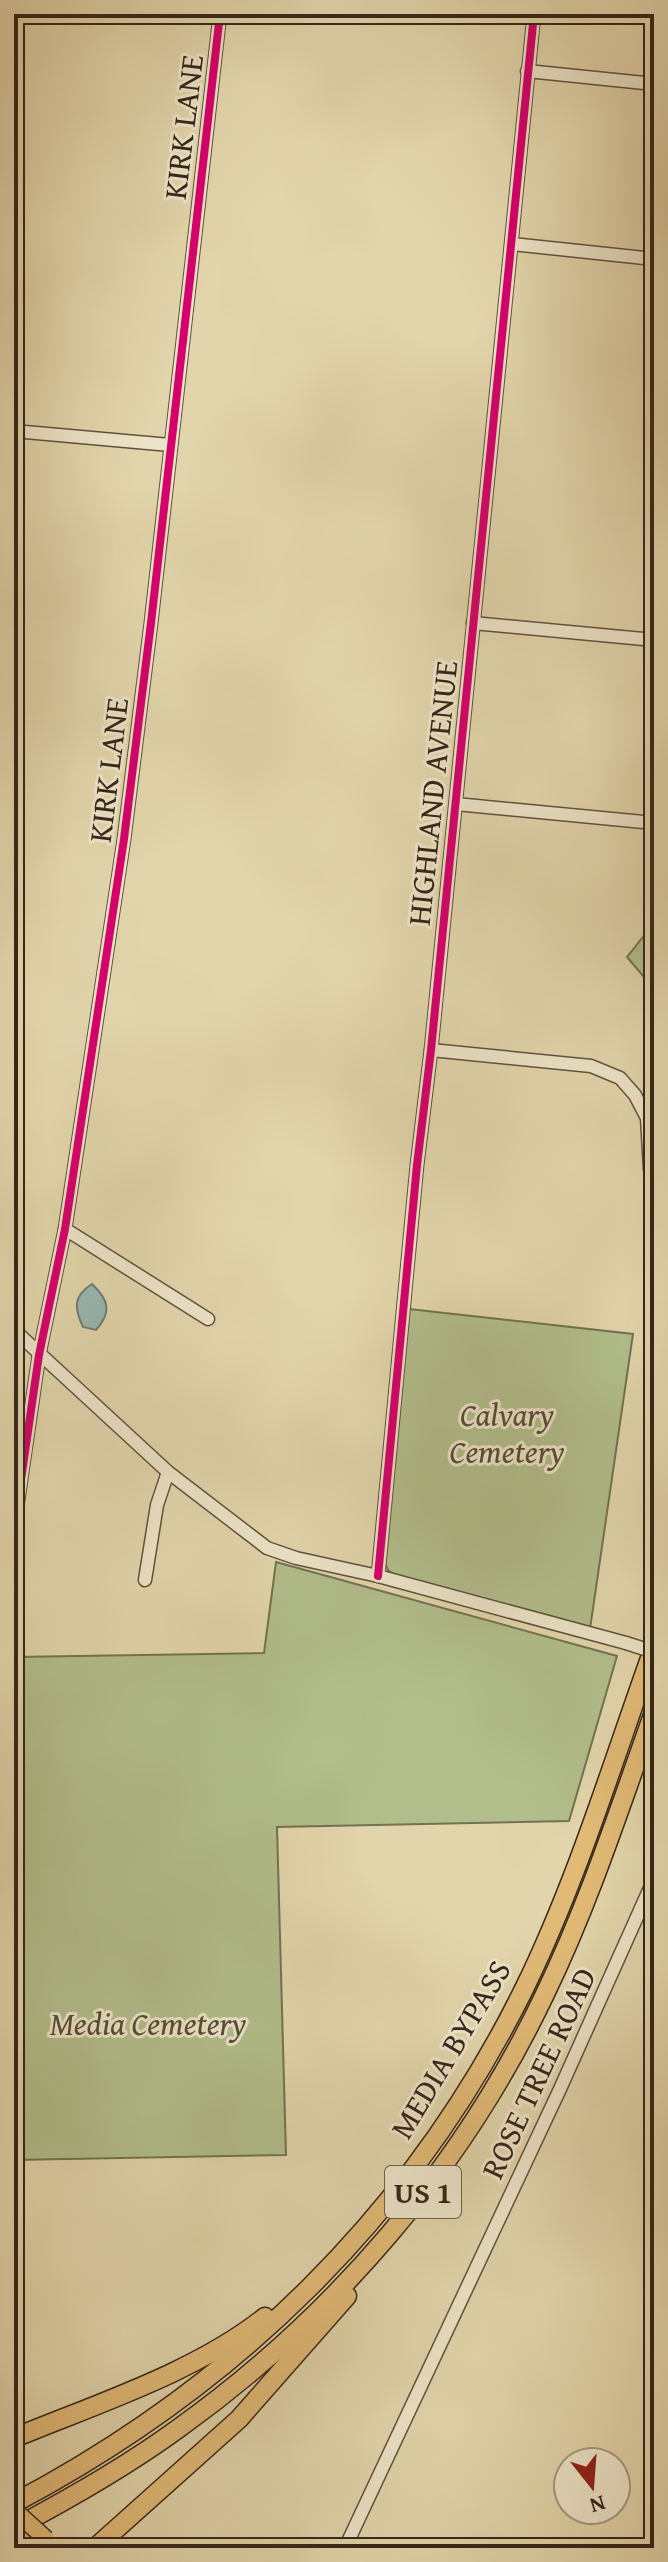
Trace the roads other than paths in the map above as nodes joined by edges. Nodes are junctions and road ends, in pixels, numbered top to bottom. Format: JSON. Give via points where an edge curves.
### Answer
{"nodes":[{"id":1,"x":220,"y":14,"type":"edge"},
{"id":2,"x":534,"y":14,"type":"edge"},
{"id":3,"x":527,"y":71,"type":"junction"},
{"id":4,"x":654,"y":84,"type":"edge"},
{"id":5,"x":512,"y":244,"type":"junction"},
{"id":6,"x":654,"y":259,"type":"edge"},
{"id":7,"x":14,"y":431,"type":"edge"},
{"id":8,"x":170,"y":445,"type":"junction"},
{"id":9,"x":473,"y":623,"type":"junction"},
{"id":10,"x":654,"y":640,"type":"edge"},
{"id":11,"x":456,"y":804,"type":"junction"},
{"id":12,"x":654,"y":823,"type":"edge"},
{"id":13,"x":431,"y":1050,"type":"junction"},
{"id":14,"x":654,"y":1176,"type":"edge"},
{"id":15,"x":65,"y":1229,"type":"junction"},
{"id":16,"x":208,"y":1319,"type":"dead end"},
{"id":17,"x":14,"y":1330,"type":"edge"},
{"id":18,"x":39,"y":1355,"type":"junction"},
{"id":19,"x":168,"y":1472,"type":"junction"},
{"id":20,"x":14,"y":1528,"type":"edge"},
{"id":21,"x":378,"y":1576,"type":"junction"},
{"id":22,"x":145,"y":1580,"type":"dead end"},
{"id":23,"x":654,"y":1649,"type":"edge"},
{"id":24,"x":654,"y":1712,"type":"edge"},
{"id":25,"x":654,"y":1879,"type":"edge"},
{"id":26,"x":414,"y":2204,"type":"junction"},
{"id":27,"x":345,"y":2252,"type":"junction"},
{"id":28,"x":14,"y":2438,"type":"edge"},
{"id":29,"x":14,"y":2503,"type":"edge"},
{"id":30,"x":14,"y":2510,"type":"edge"},
{"id":31,"x":14,"y":2529,"type":"edge"},
{"id":32,"x":42,"y":2545,"type":"edge"},
{"id":33,"x":101,"y":2545,"type":"edge"},
{"id":34,"x":345,"y":2548,"type":"edge"}],
"edges":[{"from":1,"to":8,"type":"street","name":"KIRK LANE"},
{"from":2,"to":3,"type":"street","name":"HIGHLAND AVENUE"},
{"from":3,"to":4,"type":"street"},
{"from":3,"to":5,"type":"street","name":"HIGHLAND AVENUE"},
{"from":5,"to":6,"type":"street"},
{"from":5,"to":9,"type":"street","name":"HIGHLAND AVENUE"},
{"from":7,"to":8,"type":"street"},
{"from":8,"to":15,"type":"street","name":"KIRK LANE","via":[[124,839]]},
{"from":9,"to":10,"type":"street"},
{"from":9,"to":11,"type":"street","name":"HIGHLAND AVENUE"},
{"from":11,"to":12,"type":"street"},
{"from":11,"to":13,"type":"street","name":"HIGHLAND AVENUE"},
{"from":13,"to":14,"type":"street","via":[[591,1066],[620,1078],[647,1118]]},
{"from":13,"to":21,"type":"street","name":"HIGHLAND AVENUE"},
{"from":15,"to":16,"type":"street"},
{"from":15,"to":18,"type":"street","name":"KIRK LANE"},
{"from":17,"to":18,"type":"street"},
{"from":18,"to":19,"type":"street"},
{"from":18,"to":20,"type":"street","name":"KIRK LANE"},
{"from":19,"to":21,"type":"street","via":[[267,1548]]},
{"from":19,"to":22,"type":"street"},
{"from":21,"to":23,"type":"street","bridge":true},
{"from":23,"to":27,"type":"highway","name":"MEDIA BYPASS","number":"US 1","via":[[573,1874],[524,1987],[444,2125]]},
{"from":24,"to":26,"type":"highway","name":"MEDIA BYPASS","number":"US 1","via":[[544,1997],[484,2105]]},
{"from":25,"to":34,"type":"street","name":"ROSE TREE ROAD"},
{"from":26,"to":31,"type":"highway","name":"MEDIA BYPASS","number":"US 1","via":[[333,2296],[243,2380],[144,2452]]},
{"from":26,"to":33,"type":"highway","via":[[332,2315],[239,2419]]},
{"from":27,"to":28,"type":"highway","via":[[224,2345]]},
{"from":27,"to":29,"type":"highway","name":"MEDIA BYPASS","number":"US 1","via":[[289,2309],[198,2387],[99,2456]]},
{"from":30,"to":32,"type":"main road","bridge":true},
{"from":31,"to":32,"type":"main road"}]}
